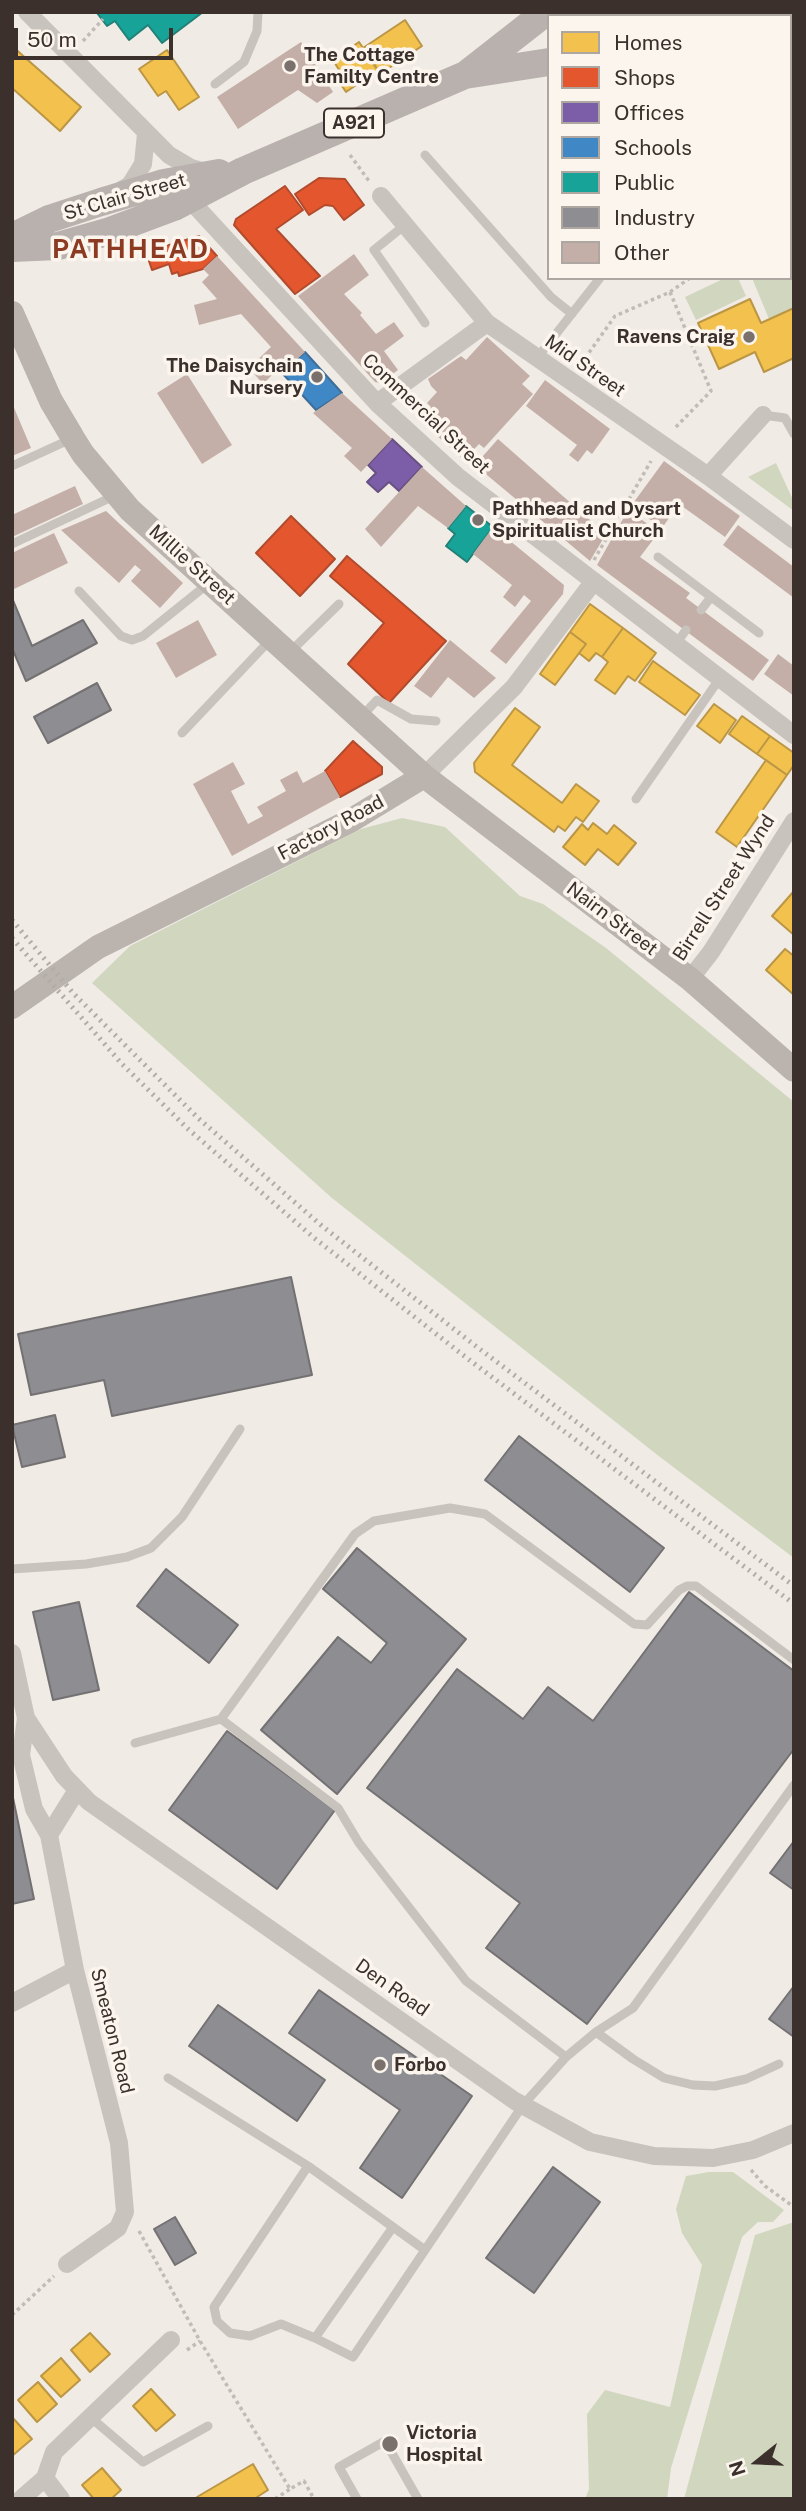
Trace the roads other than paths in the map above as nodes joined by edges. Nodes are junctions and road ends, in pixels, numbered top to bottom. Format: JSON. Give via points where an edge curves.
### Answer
{"nodes":[{"id":1,"x":27,"y":12,"type":"edge"},
{"id":2,"x":258,"y":12,"type":"edge"},
{"id":3,"x":546,"y":12,"type":"edge"},
{"id":4,"x":547,"y":62,"type":"edge"},
{"id":5,"x":466,"y":75,"type":"junction"},
{"id":6,"x":215,"y":84,"type":"dead end"},
{"id":7,"x":146,"y":134,"type":"junction"},
{"id":8,"x":425,"y":155,"type":"dead end"},
{"id":9,"x":229,"y":172,"type":"junction"},
{"id":10,"x":381,"y":196,"type":"road end"},
{"id":11,"x":189,"y":199,"type":"junction"},
{"id":12,"x":101,"y":202,"type":"junction"},
{"id":13,"x":405,"y":225,"type":"junction"},
{"id":14,"x":12,"y":237,"type":"edge"},
{"id":15,"x":12,"y":248,"type":"edge"},
{"id":16,"x":598,"y":280,"type":"edge"},
{"id":17,"x":12,"y":313,"type":"edge"},
{"id":18,"x":572,"y":314,"type":"junction"},
{"id":19,"x":425,"y":323,"type":"dead end"},
{"id":20,"x":487,"y":323,"type":"junction"},
{"id":21,"x":537,"y":358,"type":"junction"},
{"id":22,"x":377,"y":403,"type":"junction"},
{"id":23,"x":763,"y":415,"type":"joint"},
{"id":24,"x":794,"y":434,"type":"edge"},
{"id":25,"x":73,"y":438,"type":"junction"},
{"id":26,"x":12,"y":466,"type":"edge"},
{"id":27,"x":708,"y":476,"type":"junction"},
{"id":28,"x":117,"y":494,"type":"junction"},
{"id":29,"x":794,"y":540,"type":"edge"},
{"id":30,"x":12,"y":544,"type":"edge"},
{"id":31,"x":658,"y":557,"type":"dead end"},
{"id":32,"x":590,"y":578,"type":"junction"},
{"id":33,"x":211,"y":582,"type":"junction"},
{"id":34,"x":79,"y":591,"type":"dead end"},
{"id":35,"x":711,"y":597,"type":"junction"},
{"id":36,"x":339,"y":604,"type":"dead end"},
{"id":37,"x":702,"y":610,"type":"dead end"},
{"id":38,"x":759,"y":632,"type":"dead end"},
{"id":39,"x":280,"y":646,"type":"junction"},
{"id":40,"x":720,"y":678,"type":"junction"},
{"id":41,"x":360,"y":718,"type":"junction"},
{"id":42,"x":436,"y":721,"type":"dead end"},
{"id":43,"x":182,"y":733,"type":"dead end"},
{"id":44,"x":794,"y":734,"type":"edge"},
{"id":45,"x":424,"y":776,"type":"junction"},
{"id":46,"x":636,"y":799,"type":"dead end"},
{"id":47,"x":794,"y":821,"type":"edge"},
{"id":48,"x":690,"y":979,"type":"junction"},
{"id":49,"x":12,"y":1007,"type":"edge"},
{"id":50,"x":794,"y":1070,"type":"edge"},
{"id":51,"x":240,"y":1429,"type":"dead end"},
{"id":52,"x":12,"y":1569,"type":"edge"},
{"id":53,"x":12,"y":1653,"type":"edge"},
{"id":54,"x":794,"y":1660,"type":"edge"},
{"id":55,"x":17,"y":1693,"type":"edge"},
{"id":56,"x":26,"y":1718,"type":"junction"},
{"id":57,"x":221,"y":1719,"type":"junction"},
{"id":58,"x":135,"y":1743,"type":"dead end"},
{"id":59,"x":794,"y":1785,"type":"edge"},
{"id":60,"x":77,"y":1790,"type":"junction"},
{"id":61,"x":49,"y":1835,"type":"junction"},
{"id":62,"x":75,"y":1970,"type":"junction"},
{"id":63,"x":12,"y":2003,"type":"edge"},
{"id":64,"x":596,"y":2032,"type":"junction"},
{"id":65,"x":566,"y":2057,"type":"junction"},
{"id":66,"x":779,"y":2064,"type":"dead end"},
{"id":67,"x":168,"y":2078,"type":"dead end"},
{"id":68,"x":523,"y":2105,"type":"junction"},
{"id":69,"x":794,"y":2133,"type":"edge"},
{"id":70,"x":307,"y":2166,"type":"junction"},
{"id":71,"x":393,"y":2227,"type":"junction"},
{"id":72,"x":425,"y":2250,"type":"junction"},
{"id":73,"x":67,"y":2264,"type":"road end"},
{"id":74,"x":315,"y":2338,"type":"junction"},
{"id":75,"x":171,"y":2340,"type":"dead end"},
{"id":76,"x":90,"y":2417,"type":"junction"},
{"id":77,"x":208,"y":2426,"type":"dead end"},
{"id":78,"x":45,"y":2478,"type":"junction"},
{"id":79,"x":21,"y":2499,"type":"edge"},
{"id":80,"x":61,"y":2499,"type":"edge"},
{"id":81,"x":357,"y":2499,"type":"edge"},
{"id":82,"x":418,"y":2499,"type":"edge"}],
"edges":[{"from":1,"to":7,"type":"street"},
{"from":2,"to":6,"type":"lane","via":[[257,32],[244,62]]},
{"from":3,"to":5,"type":"main road","name":"St Clair Street","number":"A921"},
{"from":4,"to":5,"type":"main road","name":"St Clair Street","number":"A921"},
{"from":5,"to":9,"type":"main road","name":"St Clair Street","number":"A921"},
{"from":7,"to":9,"type":"street","via":[[191,169]]},
{"from":7,"to":12,"type":"street","via":[[143,164],[130,185]]},
{"from":8,"to":18,"type":"lane","via":[[551,297]]},
{"from":9,"to":11,"type":"main road","name":"St Clair Street","number":"A921"},
{"from":9,"to":12,"type":"main road","name":"St Clair Street","number":"A921","via":[[164,183]]},
{"from":10,"to":13,"type":"street","name":"Mid Street"},
{"from":11,"to":15,"type":"main road","name":"St Clair Street","number":"A921","via":[[58,246]]},
{"from":11,"to":22,"type":"street","name":"Commercial Street"},
{"from":12,"to":14,"type":"main road","name":"St Clair Street","number":"A921"},
{"from":13,"to":19,"type":"lane","via":[[374,250]]},
{"from":13,"to":20,"type":"street","name":"Mid Street"},
{"from":16,"to":18,"type":"lane"},
{"from":17,"to":25,"type":"main road","name":"Millie Street","via":[[51,401]]},
{"from":18,"to":21,"type":"lane"},
{"from":20,"to":21,"type":"street","name":"Mid Street"},
{"from":20,"to":22,"type":"street"},
{"from":21,"to":27,"type":"street","name":"Mid Street"},
{"from":22,"to":32,"type":"street","name":"Commercial Street","via":[[458,477]]},
{"from":23,"to":24,"type":"lane","via":[[785,418]]},
{"from":23,"to":27,"type":"street"},
{"from":25,"to":26,"type":"lane"},
{"from":25,"to":28,"type":"main road","name":"Millie Street"},
{"from":27,"to":29,"type":"street","name":"Mid Street"},
{"from":28,"to":30,"type":"lane"},
{"from":28,"to":33,"type":"main road","name":"Millie Street"},
{"from":31,"to":35,"type":"lane"},
{"from":32,"to":40,"type":"street","name":"Commercial Street","via":[[681,637]]},
{"from":32,"to":45,"type":"street","name":"Factory Road","via":[[514,687]]},
{"from":33,"to":34,"type":"lane","via":[[132,640],[121,636]]},
{"from":33,"to":39,"type":"main road","name":"Millie Street"},
{"from":35,"to":37,"type":"lane"},
{"from":35,"to":38,"type":"lane"},
{"from":36,"to":39,"type":"lane"},
{"from":39,"to":41,"type":"main road","name":"Millie Street"},
{"from":39,"to":43,"type":"lane"},
{"from":40,"to":44,"type":"street","name":"Commercial Street"},
{"from":40,"to":46,"type":"lane"},
{"from":41,"to":42,"type":"lane","via":[[377,700],[411,719]]},
{"from":41,"to":45,"type":"main road","name":"Millie Street"},
{"from":45,"to":48,"type":"main road","name":"Nairn Street"},
{"from":45,"to":49,"type":"main road","name":"Factory Road","via":[[350,821],[98,947]]},
{"from":47,"to":48,"type":"street","name":"Birrell Street Wynd"},
{"from":48,"to":50,"type":"main road","name":"Nairn Street"},
{"from":51,"to":52,"type":"lane","via":[[182,1517],[151,1548],[127,1558]]},
{"from":53,"to":55,"type":"street"},
{"from":54,"to":57,"type":"lane","via":[[696,1586],[679,1590],[647,1625],[634,1623],[485,1514],[450,1508],[374,1521],[355,1534]]},
{"from":55,"to":56,"type":"street"},
{"from":56,"to":60,"type":"street","name":"Den Road"},
{"from":56,"to":61,"type":"street","name":"Smeaton Road","via":[[21,1755],[34,1809]]},
{"from":57,"to":58,"type":"lane"},
{"from":57,"to":65,"type":"lane","via":[[338,1808],[359,1843],[466,1981]]},
{"from":59,"to":64,"type":"lane","via":[[633,2008]]},
{"from":60,"to":61,"type":"street"},
{"from":60,"to":68,"type":"street","name":"Den Road"},
{"from":61,"to":62,"type":"street","name":"Smeaton Road"},
{"from":62,"to":63,"type":"street"},
{"from":62,"to":73,"type":"street","name":"Smeaton Road","via":[[119,2143],[125,2212],[118,2228]]},
{"from":64,"to":65,"type":"lane"},
{"from":64,"to":66,"type":"lane","via":[[664,2078],[692,2085],[715,2086],[746,2079]]},
{"from":65,"to":68,"type":"lane"},
{"from":67,"to":70,"type":"lane"},
{"from":68,"to":69,"type":"street","name":"Den Road","via":[[590,2142],[654,2156],[713,2158],[753,2150]]},
{"from":68,"to":72,"type":"lane"},
{"from":70,"to":71,"type":"lane"},
{"from":70,"to":74,"type":"lane","via":[[214,2307],[217,2321],[230,2333],[250,2336],[281,2325]]},
{"from":71,"to":72,"type":"lane"},
{"from":71,"to":74,"type":"lane"},
{"from":72,"to":74,"type":"lane","via":[[353,2357]]},
{"from":75,"to":76,"type":"street"},
{"from":76,"to":77,"type":"lane","via":[[143,2462]]},
{"from":76,"to":78,"type":"street","via":[[54,2452]]},
{"from":78,"to":79,"type":"street"},
{"from":78,"to":80,"type":"street"},
{"from":81,"to":82,"type":"lane","via":[[339,2467],[386,2441]]}]}
